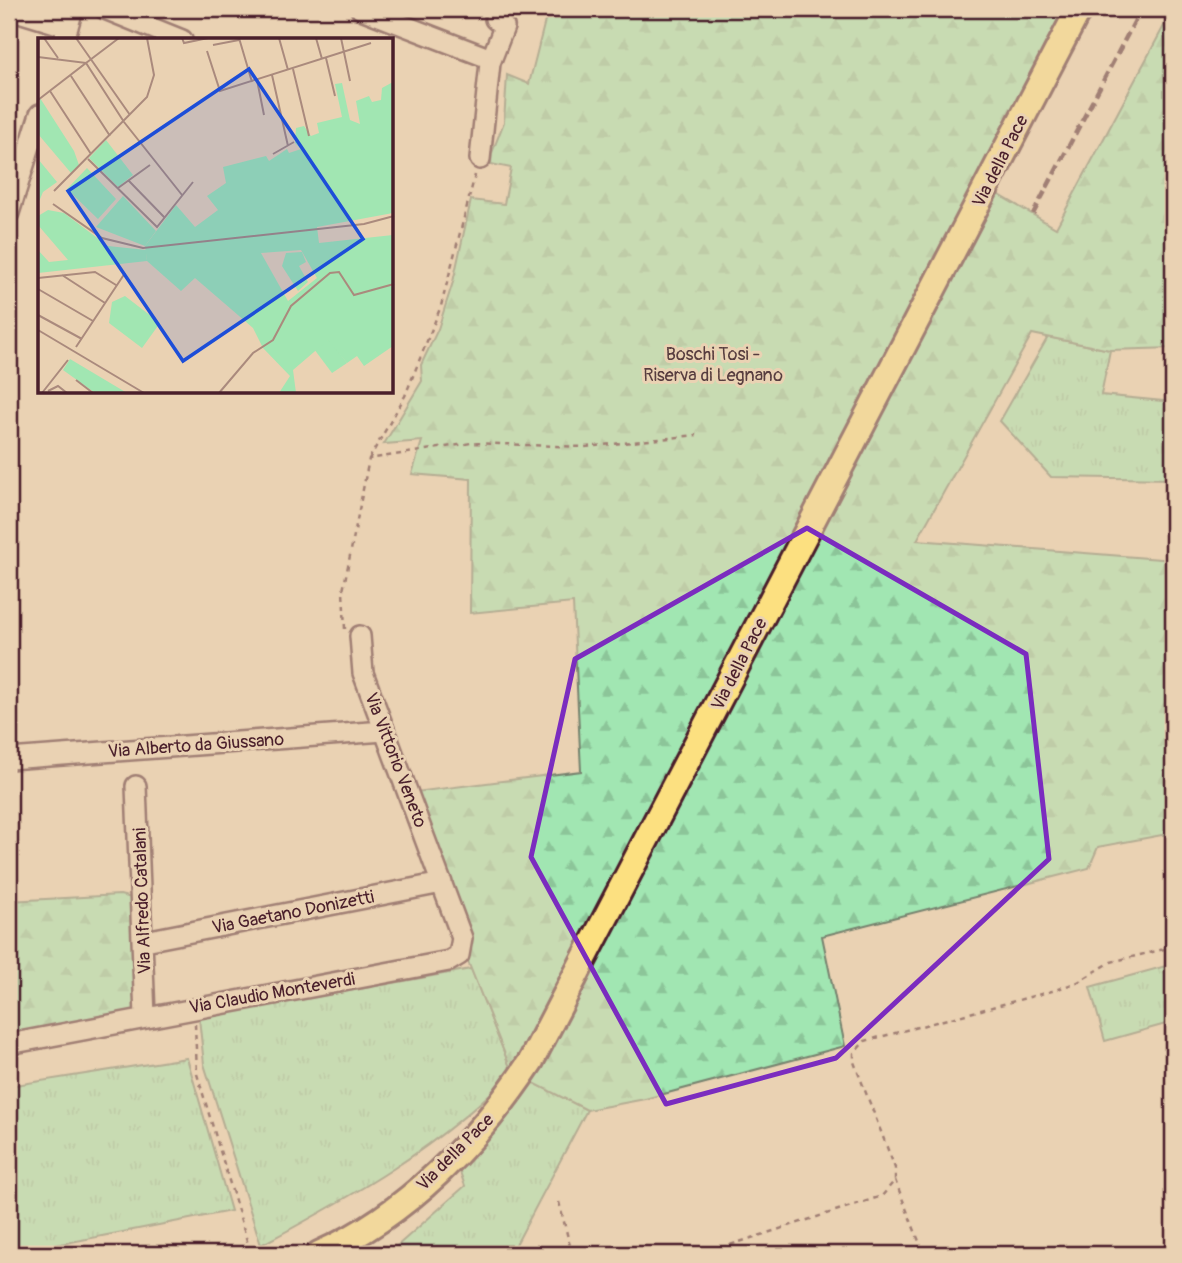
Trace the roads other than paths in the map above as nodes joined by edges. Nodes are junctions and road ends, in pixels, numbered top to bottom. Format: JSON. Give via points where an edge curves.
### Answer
{"nodes":[{"id":1,"x":9,"y":9,"type":"edge"},
{"id":2,"x":105,"y":9,"type":"edge"},
{"id":3,"x":361,"y":9,"type":"edge"},
{"id":4,"x":1079,"y":9,"type":"edge"},
{"id":5,"x":495,"y":19,"type":"dead end"},
{"id":6,"x":68,"y":25,"type":"edge"},
{"id":7,"x":178,"y":38,"type":"edge"},
{"id":8,"x":490,"y":63,"type":"junction"},
{"id":9,"x":38,"y":120,"type":"edge"},
{"id":10,"x":480,"y":159,"type":"road end"},
{"id":11,"x":9,"y":213,"type":"edge"},
{"id":12,"x":353,"y":637,"type":"road end"},
{"id":13,"x":384,"y":731,"type":"junction"},
{"id":14,"x":9,"y":759,"type":"edge"},
{"id":15,"x":136,"y":786,"type":"dead end"},
{"id":16,"x":442,"y":883,"type":"junction"},
{"id":17,"x":145,"y":941,"type":"junction"},
{"id":18,"x":145,"y":1017,"type":"junction"},
{"id":19,"x":9,"y":1044,"type":"edge"},
{"id":20,"x":319,"y":1254,"type":"edge"}],
"edges":[{"from":1,"to":6,"type":"street"},
{"from":2,"to":7,"type":"street"},
{"from":3,"to":8,"type":"street","via":[[486,57]]},
{"from":4,"to":20,"type":"main road","name":"Via della Pace","via":[[531,1060],[490,1118],[429,1180],[362,1230]]},
{"from":5,"to":8,"type":"street","via":[[504,27]]},
{"from":8,"to":10,"type":"street"},
{"from":9,"to":11,"type":"street"},
{"from":12,"to":13,"type":"street","name":"Via Vittorio Veneto"},
{"from":13,"to":14,"type":"street","name":"Via Alberto da Giussano"},
{"from":13,"to":16,"type":"street","name":"Via Vittorio Veneto"},
{"from":15,"to":17,"type":"street","name":"Via Alfredo Catalani"},
{"from":16,"to":17,"type":"street","name":"Via Gaetano Donizetti"},
{"from":16,"to":18,"type":"street","name":"Via Claudio Monteverdi","via":[[463,944],[454,959]]},
{"from":17,"to":18,"type":"street","name":"Via Alfredo Catalani"},
{"from":18,"to":19,"type":"street","name":"Via Claudio Monteverdi"}]}
